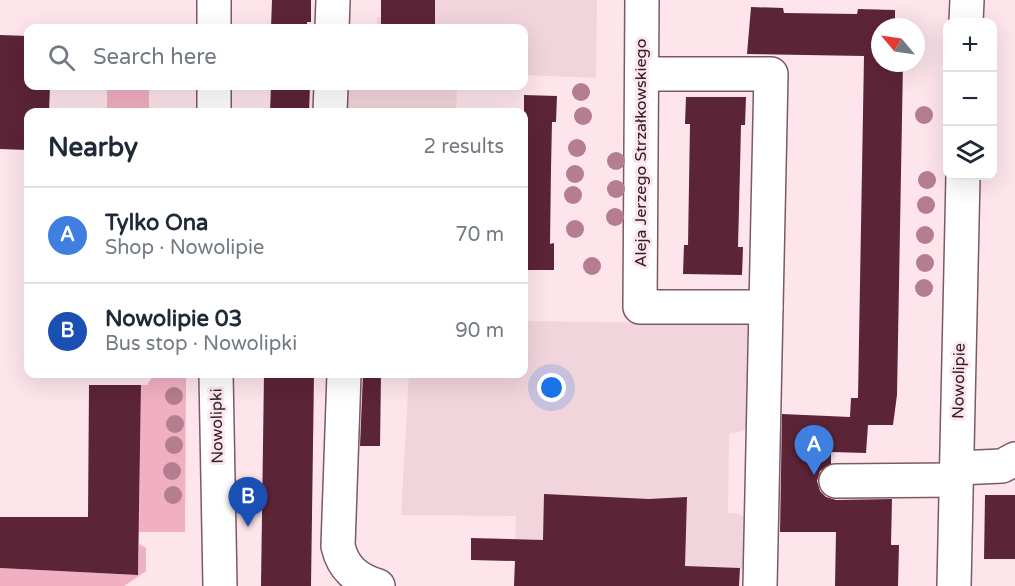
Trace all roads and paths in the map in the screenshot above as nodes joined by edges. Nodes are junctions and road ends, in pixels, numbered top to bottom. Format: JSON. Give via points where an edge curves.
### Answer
{"nodes":[{"id":1,"x":214,"y":0,"type":"edge"},
{"id":2,"x":333,"y":0,"type":"edge"},
{"id":3,"x":642,"y":0,"type":"edge"},
{"id":4,"x":967,"y":0,"type":"edge"},
{"id":5,"x":966,"y":18,"type":"edge"},
{"id":6,"x":214,"y":24,"type":"edge"},
{"id":7,"x":332,"y":24,"type":"edge"},
{"id":8,"x":642,"y":74,"type":"junction"},
{"id":9,"x":214,"y":90,"type":"edge"},
{"id":10,"x":331,"y":90,"type":"edge"},
{"id":11,"x":214,"y":108,"type":"edge"},
{"id":12,"x":330,"y":108,"type":"edge"},
{"id":13,"x":963,"y":180,"type":"edge"},
{"id":14,"x":766,"y":307,"type":"junction"},
{"id":15,"x":216,"y":378,"type":"edge"},
{"id":16,"x":344,"y":378,"type":"edge"},
{"id":17,"x":1015,"y":459,"type":"edge"},
{"id":18,"x":957,"y":474,"type":"junction"},
{"id":19,"x":836,"y":481,"type":"dead end"},
{"id":20,"x":220,"y":586,"type":"edge"},
{"id":21,"x":378,"y":586,"type":"edge"},
{"id":22,"x":760,"y":586,"type":"edge"},
{"id":23,"x":954,"y":586,"type":"edge"}],
"edges":[{"from":1,"to":6,"type":"street"},
{"from":2,"to":7,"type":"street"},
{"from":3,"to":8,"type":"street","name":"Aleja Jerzego Strzałkowskiego"},
{"from":4,"to":5,"type":"street"},
{"from":8,"to":14,"type":"street","name":"Aleja Jerzego Strzałkowskiego","via":[[640,307]]},
{"from":8,"to":14,"type":"street","via":[[771,74]]},
{"from":9,"to":11,"type":"street"},
{"from":10,"to":12,"type":"street"},
{"from":13,"to":18,"type":"street","name":"Nowolipie"},
{"from":14,"to":22,"type":"street"},
{"from":15,"to":20,"type":"street","name":"Nowolipki"},
{"from":16,"to":21,"type":"street","via":[[338,546],[348,569]]},
{"from":17,"to":18,"type":"street","via":[[1002,466]]},
{"from":18,"to":19,"type":"street"},
{"from":18,"to":23,"type":"street","name":"Nowolipie"}]}
